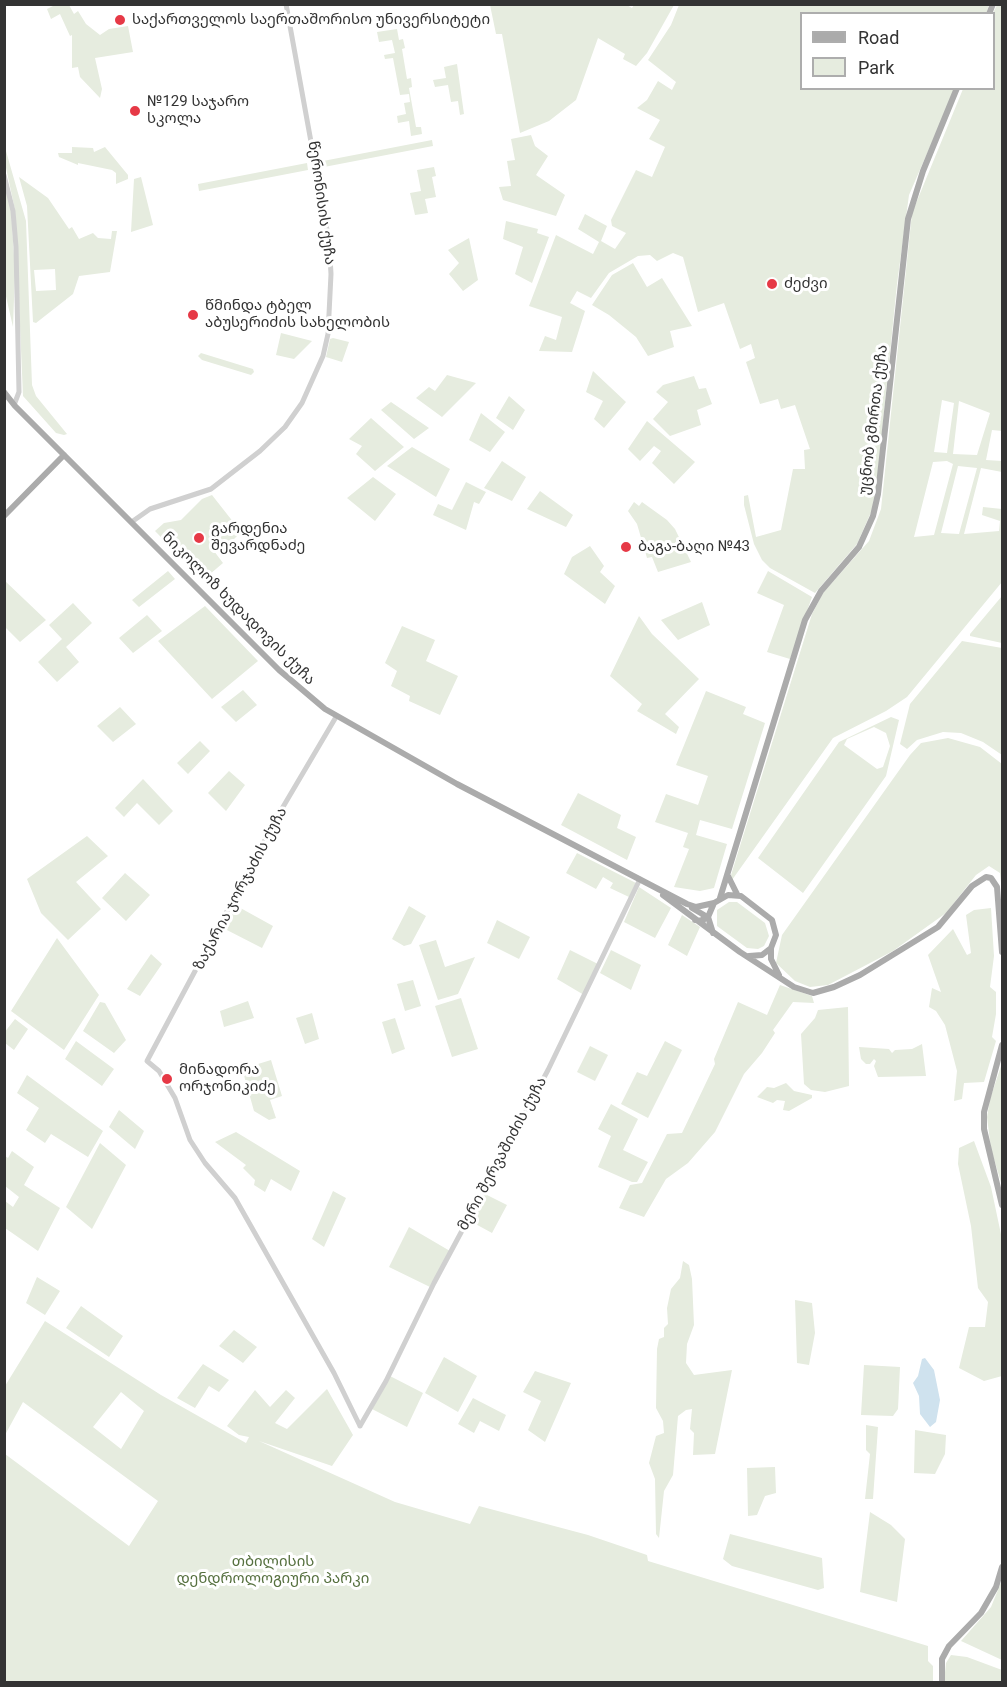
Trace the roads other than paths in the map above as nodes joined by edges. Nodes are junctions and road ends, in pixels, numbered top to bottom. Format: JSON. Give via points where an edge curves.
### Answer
{"nodes":[{"id":1,"x":286,"y":4,"type":"edge"},
{"id":2,"x":956,"y":90,"type":"edge"},
{"id":3,"x":4,"y":175,"type":"edge"},
{"id":4,"x":4,"y":392,"type":"edge"},
{"id":5,"x":14,"y":405,"type":"junction"},
{"id":6,"x":64,"y":454,"type":"junction"},
{"id":7,"x":4,"y":516,"type":"edge"},
{"id":8,"x":133,"y":521,"type":"junction"},
{"id":9,"x":336,"y":717,"type":"junction"},
{"id":10,"x":728,"y":876,"type":"junction"},
{"id":11,"x":640,"y":879,"type":"junction"},
{"id":12,"x":648,"y":884,"type":"junction"},
{"id":13,"x":737,"y":894,"type":"junction"},
{"id":14,"x":717,"y":901,"type":"junction"},
{"id":15,"x":687,"y":904,"type":"junction"},
{"id":16,"x":694,"y":920,"type":"junction"},
{"id":17,"x":713,"y":934,"type":"junction"},
{"id":18,"x":771,"y":948,"type":"junction"},
{"id":19,"x":1002,"y":952,"type":"edge"},
{"id":20,"x":745,"y":956,"type":"junction"},
{"id":21,"x":784,"y":980,"type":"junction"},
{"id":22,"x":1002,"y":1046,"type":"edge"},
{"id":23,"x":1002,"y":1205,"type":"edge"},
{"id":24,"x":360,"y":1426,"type":"joint"},
{"id":25,"x":1002,"y":1566,"type":"edge"},
{"id":26,"x":942,"y":1683,"type":"edge"}],
"edges":[{"from":1,"to":8,"type":"street","name":"წერონისის ქუჩა","via":[[329,241],[331,284],[323,356],[302,403],[285,427],[260,451],[211,489],[150,509]]},
{"from":2,"to":10,"type":"main road","name":"უცნობ გმირთა ქუჩა","via":[[908,219],[873,516],[859,547],[821,591],[805,620]]},
{"from":3,"to":5,"type":"street","via":[[16,247],[19,392]]},
{"from":4,"to":5,"type":"main road","name":"ნიკოლოზ ხუდადოვის ქუჩა"},
{"from":5,"to":6,"type":"main road","name":"ნიკოლოზ ხუდადოვის ქუჩა"},
{"from":6,"to":7,"type":"main road"},
{"from":6,"to":8,"type":"main road","name":"ნიკოლოზ ხუდადოვის ქუჩა"},
{"from":8,"to":9,"type":"main road","name":"ნიკოლოზ ხუდადოვის ქუჩა","via":[[279,670]]},
{"from":9,"to":11,"type":"main road","name":"ნიკოლოზ ხუდადოვის ქუჩა"},
{"from":9,"to":24,"type":"street","name":"ზაქარია ჯორჯაძის ქუჩა","via":[[280,812],[147,1061],[159,1071],[175,1098],[190,1140],[235,1198]]},
{"from":10,"to":13,"type":"main road"},
{"from":10,"to":14,"type":"main road","name":"უცნობ გმირთა ქუჩა"},
{"from":11,"to":12,"type":"main road","name":"ნიკოლოზ ხუდადოვის ქუჩა"},
{"from":11,"to":24,"type":"street","name":"მერი შერვაშიძის ქუჩა","via":[[548,1070]]},
{"from":12,"to":15,"type":"main road","name":"ნიკოლოზ ხუდადოვის ქუჩა"},
{"from":12,"to":16,"type":"main road","name":"ნიკოლოზ ხუდადოვის ქუჩა"},
{"from":13,"to":14,"type":"main road","name":"ნიკოლოზ ხუდადოვის ქუჩა"},
{"from":13,"to":18,"type":"main road","via":[[772,920],[776,934]]},
{"from":14,"to":15,"type":"main road","name":"ნიკოლოზ ხუდადოვის ქუჩა","via":[[696,907]]},
{"from":14,"to":17,"type":"main road","via":[[708,917]]},
{"from":15,"to":16,"type":"main road","via":[[704,915],[703,921]]},
{"from":16,"to":17,"type":"main road","name":"ნიკოლოზ ხუდადოვის ქუჩა"},
{"from":17,"to":20,"type":"main road","name":"ნიკოლოზ ხუდადოვის ქუჩა"},
{"from":18,"to":20,"type":"main road","via":[[757,956]]},
{"from":18,"to":21,"type":"main road","via":[[773,967]]},
{"from":19,"to":21,"type":"main road","name":"ნიკოლოზ ხუდადოვის ქუჩა","via":[[997,886],[986,877],[972,886],[938,927],[860,975],[813,993]]},
{"from":20,"to":21,"type":"main road","name":"ნიკოლოზ ხუდადოვის ქუჩა"},
{"from":22,"to":23,"type":"main road","via":[[984,1112],[986,1144]]},
{"from":25,"to":26,"type":"main road","via":[[996,1587],[981,1613],[949,1646],[942,1659]]}]}
